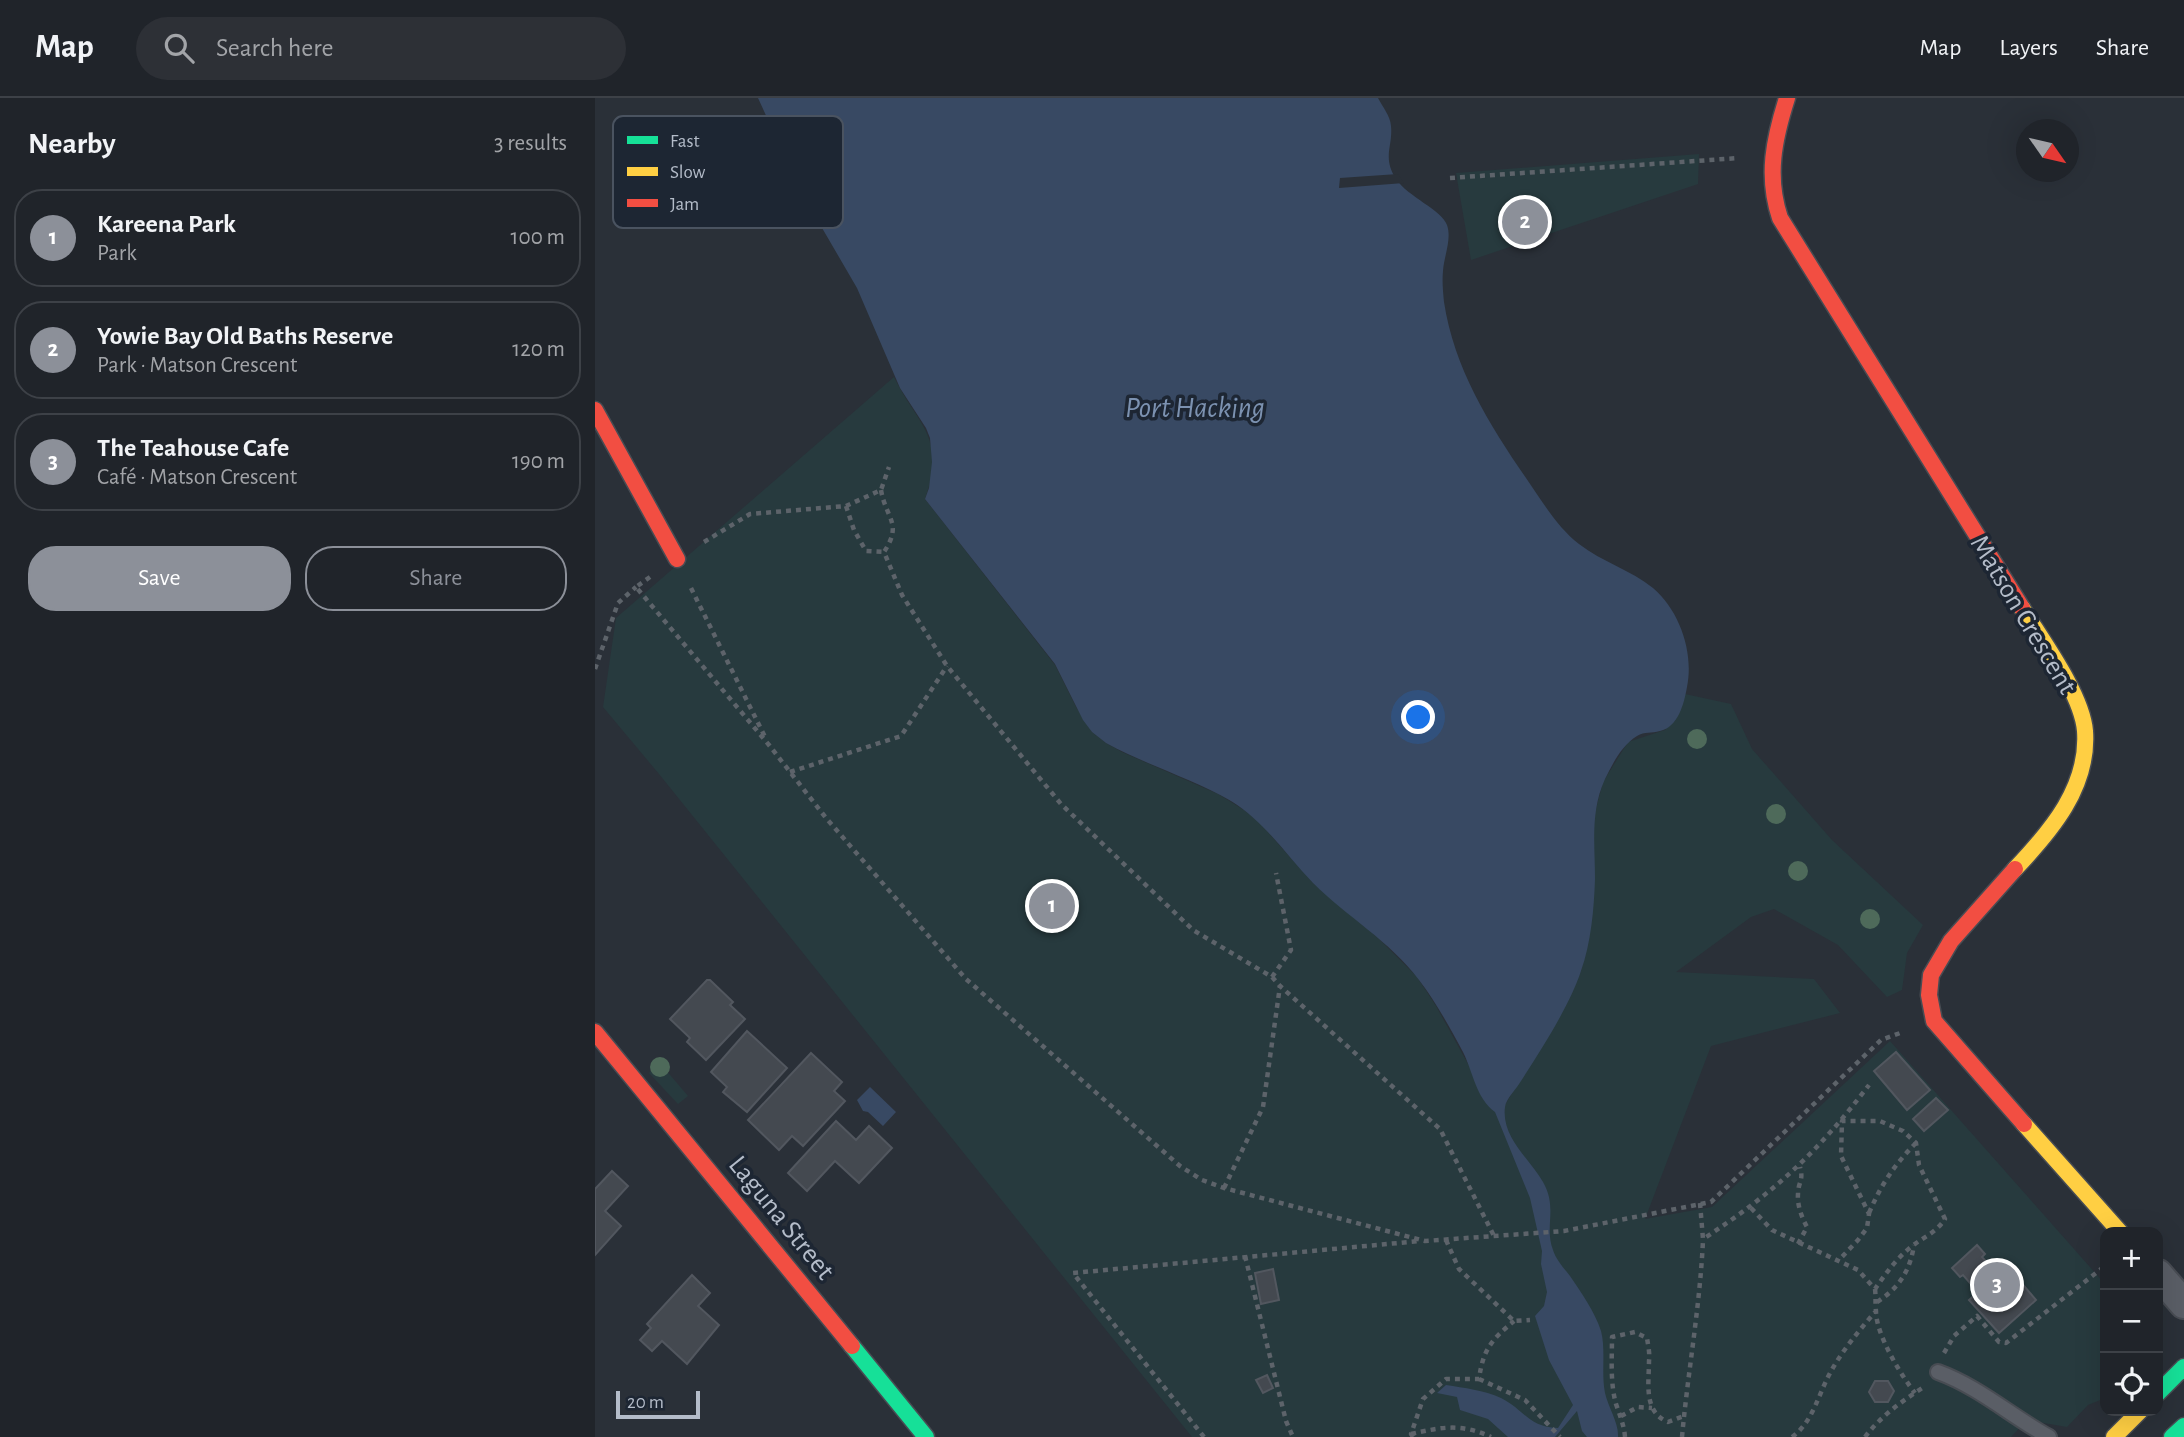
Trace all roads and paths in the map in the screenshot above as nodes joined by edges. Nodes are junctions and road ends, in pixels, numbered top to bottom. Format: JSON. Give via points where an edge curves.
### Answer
{"nodes":[{"id":1,"x":1787,"y":98,"type":"edge"},
{"id":2,"x":1771,"y":155,"type":"junction"},
{"id":3,"x":1450,"y":178,"type":"dead end"},
{"id":4,"x":595,"y":410,"type":"edge"},
{"id":5,"x":888,"y":467,"type":"dead end"},
{"id":6,"x":881,"y":490,"type":"junction"},
{"id":7,"x":846,"y":506,"type":"junction"},
{"id":8,"x":884,"y":552,"type":"junction"},
{"id":9,"x":677,"y":558,"type":"junction"},
{"id":10,"x":636,"y":587,"type":"junction"},
{"id":11,"x":947,"y":666,"type":"junction"},
{"id":12,"x":595,"y":669,"type":"edge"},
{"id":13,"x":769,"y":746,"type":"junction"},
{"id":14,"x":790,"y":772,"type":"junction"},
{"id":15,"x":1276,"y":873,"type":"dead end"},
{"id":16,"x":1272,"y":976,"type":"junction"},
{"id":17,"x":1280,"y":986,"type":"junction"},
{"id":18,"x":1914,"y":1028,"type":"dead end"},
{"id":19,"x":595,"y":1032,"type":"edge"},
{"id":20,"x":1869,"y":1085,"type":"dead end"},
{"id":21,"x":1842,"y":1121,"type":"junction"},
{"id":22,"x":1916,"y":1143,"type":"junction"},
{"id":23,"x":1800,"y":1167,"type":"junction"},
{"id":24,"x":1224,"y":1188,"type":"junction"},
{"id":25,"x":1700,"y":1203,"type":"junction"},
{"id":26,"x":1751,"y":1208,"type":"junction"},
{"id":27,"x":1869,"y":1214,"type":"junction"},
{"id":28,"x":2116,"y":1227,"type":"edge"},
{"id":29,"x":1494,"y":1236,"type":"junction"},
{"id":30,"x":1703,"y":1239,"type":"junction"},
{"id":31,"x":1446,"y":1240,"type":"junction"},
{"id":32,"x":1425,"y":1241,"type":"junction"},
{"id":33,"x":1798,"y":1244,"type":"junction"},
{"id":34,"x":1914,"y":1244,"type":"junction"},
{"id":35,"x":1245,"y":1256,"type":"junction"},
{"id":36,"x":1839,"y":1260,"type":"junction"},
{"id":37,"x":2100,"y":1270,"type":"edge"},
{"id":38,"x":2163,"y":1280,"type":"edge"},
{"id":39,"x":1875,"y":1289,"type":"junction"},
{"id":40,"x":1877,"y":1302,"type":"junction"},
{"id":41,"x":2184,"y":1304,"type":"edge"},
{"id":42,"x":1875,"y":1312,"type":"junction"},
{"id":43,"x":1529,"y":1320,"type":"dead end"},
{"id":44,"x":1514,"y":1321,"type":"junction"},
{"id":45,"x":2184,"y":1367,"type":"edge"},
{"id":46,"x":1938,"y":1372,"type":"junction"},
{"id":47,"x":1479,"y":1379,"type":"junction"},
{"id":48,"x":2163,"y":1388,"type":"edge"},
{"id":49,"x":1915,"y":1393,"type":"junction"},
{"id":50,"x":1652,"y":1408,"type":"junction"},
{"id":51,"x":1621,"y":1416,"type":"junction"},
{"id":52,"x":1684,"y":1416,"type":"junction"},
{"id":53,"x":2135,"y":1416,"type":"edge"},
{"id":54,"x":2184,"y":1426,"type":"edge"},
{"id":55,"x":1412,"y":1436,"type":"edge"},
{"id":56,"x":1794,"y":1436,"type":"edge"},
{"id":57,"x":926,"y":1437,"type":"edge"},
{"id":58,"x":1204,"y":1437,"type":"edge"},
{"id":59,"x":1293,"y":1437,"type":"edge"},
{"id":60,"x":1491,"y":1437,"type":"edge"},
{"id":61,"x":1560,"y":1437,"type":"edge"},
{"id":62,"x":1625,"y":1437,"type":"edge"},
{"id":63,"x":1682,"y":1437,"type":"edge"},
{"id":64,"x":1865,"y":1437,"type":"edge"},
{"id":65,"x":2049,"y":1437,"type":"edge"},
{"id":66,"x":2114,"y":1437,"type":"edge"},
{"id":67,"x":2172,"y":1437,"type":"edge"}],
"edges":[{"from":1,"to":2,"type":"street","name":"Matson Crescent"},
{"from":2,"to":3,"type":"path"},
{"from":2,"to":28,"type":"street","name":"Matson Crescent","via":[[1771,187],[1780,218],[2076,702],[2085,730],[2085,758],[2072,799],[1946,948],[1933,971],[1929,992],[1934,1021]]},
{"from":4,"to":9,"type":"street"},
{"from":5,"to":6,"type":"path"},
{"from":6,"to":7,"type":"path"},
{"from":6,"to":8,"type":"path","via":[[894,524],[893,538]]},
{"from":7,"to":8,"type":"path","via":[[866,551]]},
{"from":7,"to":9,"type":"path","via":[[750,514]]},
{"from":8,"to":11,"type":"path","via":[[902,595]]},
{"from":9,"to":10,"type":"path"},
{"from":9,"to":13,"type":"path"},
{"from":10,"to":12,"type":"path","via":[[618,603]]},
{"from":10,"to":13,"type":"path"},
{"from":11,"to":14,"type":"path","via":[[901,736]]},
{"from":11,"to":16,"type":"path","via":[[1061,804],[1174,912],[1193,930]]},
{"from":13,"to":14,"type":"path"},
{"from":14,"to":24,"type":"path","via":[[965,979],[1180,1166]]},
{"from":15,"to":16,"type":"path","via":[[1291,950]]},
{"from":16,"to":17,"type":"path"},
{"from":17,"to":24,"type":"path","via":[[1263,1107]]},
{"from":17,"to":29,"type":"path","via":[[1440,1129]]},
{"from":18,"to":25,"type":"path","via":[[1881,1040],[1711,1202]]},
{"from":19,"to":57,"type":"street","name":"Laguna Street"},
{"from":20,"to":21,"type":"path"},
{"from":21,"to":22,"type":"path","via":[[1880,1121]]},
{"from":21,"to":23,"type":"path"},
{"from":21,"to":27,"type":"path","via":[[1841,1156]]},
{"from":22,"to":27,"type":"path","via":[[1881,1185]]},
{"from":22,"to":34,"type":"path","via":[[1919,1165],[1945,1219],[1937,1231]]},
{"from":23,"to":26,"type":"path"},
{"from":23,"to":33,"type":"path","via":[[1803,1178],[1798,1194],[1807,1227]]},
{"from":24,"to":32,"type":"path"},
{"from":25,"to":29,"type":"path","via":[[1564,1231]]},
{"from":25,"to":30,"type":"path"},
{"from":26,"to":30,"type":"path"},
{"from":26,"to":33,"type":"path","via":[[1772,1230]]},
{"from":27,"to":36,"type":"path","via":[[1867,1228]]},
{"from":29,"to":31,"type":"path"},
{"from":30,"to":52,"type":"path"},
{"from":31,"to":32,"type":"path"},
{"from":31,"to":44,"type":"path","via":[[1458,1269]]},
{"from":32,"to":35,"type":"path"},
{"from":33,"to":36,"type":"path"},
{"from":34,"to":39,"type":"path","via":[[1892,1264]]},
{"from":34,"to":40,"type":"path","via":[[1911,1263],[1893,1292]]},
{"from":35,"to":58,"type":"path","via":[[1073,1273]]},
{"from":35,"to":59,"type":"path"},
{"from":36,"to":39,"type":"path","via":[[1858,1270]]},
{"from":37,"to":46,"type":"path","via":[[2006,1343],[1999,1342],[1977,1316],[1954,1336]]},
{"from":38,"to":41,"type":"street"},
{"from":39,"to":40,"type":"path"},
{"from":40,"to":42,"type":"path"},
{"from":42,"to":49,"type":"path","via":[[1902,1376]]},
{"from":42,"to":56,"type":"path","via":[[1853,1337],[1815,1408]]},
{"from":43,"to":44,"type":"path"},
{"from":44,"to":47,"type":"path","via":[[1482,1357]]},
{"from":45,"to":48,"type":"street"},
{"from":46,"to":49,"type":"path"},
{"from":46,"to":65,"type":"lane","via":[[1977,1390]]},
{"from":47,"to":55,"type":"path","via":[[1446,1379],[1423,1399]]},
{"from":47,"to":61,"type":"path","via":[[1525,1400]]},
{"from":49,"to":64,"type":"path"},
{"from":50,"to":51,"type":"path","via":[[1638,1407]]},
{"from":50,"to":51,"type":"path","via":[[1647,1338],[1635,1332],[1612,1337],[1611,1375]]},
{"from":50,"to":52,"type":"path","via":[[1658,1418],[1668,1422]]},
{"from":51,"to":62,"type":"path"},
{"from":52,"to":63,"type":"path"},
{"from":53,"to":66,"type":"street"},
{"from":54,"to":67,"type":"street"},
{"from":55,"to":60,"type":"path","via":[[1459,1426]]}]}
